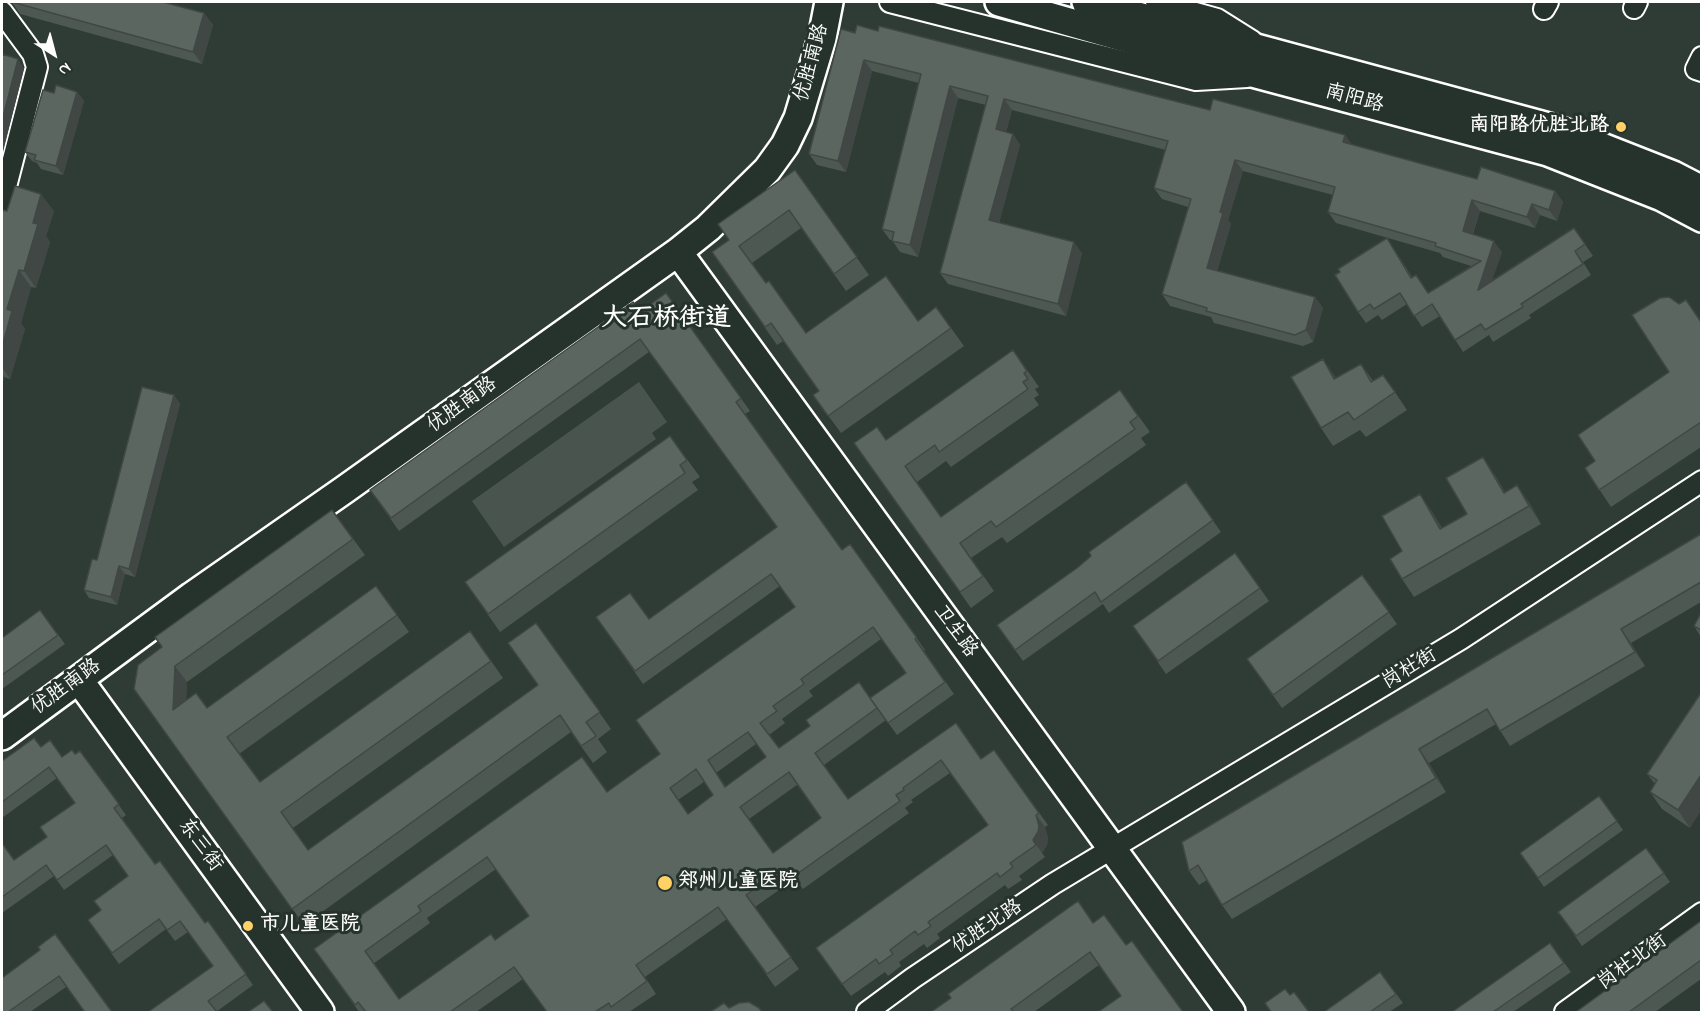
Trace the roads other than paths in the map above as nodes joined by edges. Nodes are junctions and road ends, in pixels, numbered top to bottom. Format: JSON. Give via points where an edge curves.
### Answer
{"nodes":[{"id":1,"x":829,"y":2,"type":"edge"},
{"id":2,"x":890,"y":2,"type":"edge"},
{"id":3,"x":999,"y":2,"type":"edge"},
{"id":4,"x":1086,"y":2,"type":"edge"},
{"id":5,"x":1156,"y":2,"type":"edge"},
{"id":6,"x":2,"y":12,"type":"edge"},
{"id":7,"x":1701,"y":57,"type":"edge"},
{"id":8,"x":1268,"y":65,"type":"junction"},
{"id":9,"x":1701,"y":71,"type":"edge"},
{"id":10,"x":1701,"y":190,"type":"edge"},
{"id":11,"x":2,"y":202,"type":"edge"},
{"id":12,"x":1701,"y":218,"type":"edge"},
{"id":13,"x":678,"y":252,"type":"junction"},
{"id":14,"x":1701,"y":481,"type":"edge"},
{"id":15,"x":79,"y":680,"type":"junction"},
{"id":16,"x":2,"y":736,"type":"edge"},
{"id":17,"x":1112,"y":849,"type":"junction"},
{"id":18,"x":1701,"y":913,"type":"edge"},
{"id":19,"x":320,"y":1012,"type":"edge"},
{"id":20,"x":867,"y":1012,"type":"edge"},
{"id":21,"x":1231,"y":1012,"type":"edge"},
{"id":22,"x":1565,"y":1012,"type":"edge"}],
"edges":[{"from":1,"to":13,"type":"street","name":"优胜南路","via":[[798,118],[785,145],[767,170]]},
{"from":2,"to":8,"type":"street","via":[[1196,80]]},
{"from":3,"to":8,"type":"street","name":"南阳路","via":[[1174,52]]},
{"from":4,"to":8,"type":"street","name":"南阳路"},
{"from":5,"to":8,"type":"street","via":[[1217,19]]},
{"from":6,"to":11,"type":"street","via":[[33,54],[37,67]]},
{"from":7,"to":9,"type":"street","via":[[1696,69]]},
{"from":8,"to":10,"type":"street","name":"南阳路","via":[[1556,129]]},
{"from":8,"to":12,"type":"street","name":"南阳路","via":[[1548,152],[1662,197]]},
{"from":13,"to":15,"type":"street","name":"优胜南路"},
{"from":13,"to":17,"type":"street","name":"卫生路"},
{"from":14,"to":17,"type":"street","name":"岗杜街","via":[[1461,639]]},
{"from":15,"to":16,"type":"street","name":"优胜南路"},
{"from":15,"to":19,"type":"street","name":"东三街"},
{"from":17,"to":20,"type":"street","name":"优胜北路"},
{"from":17,"to":21,"type":"street","name":"卫生路"},
{"from":18,"to":22,"type":"street","name":"岗杜北街"}]}
